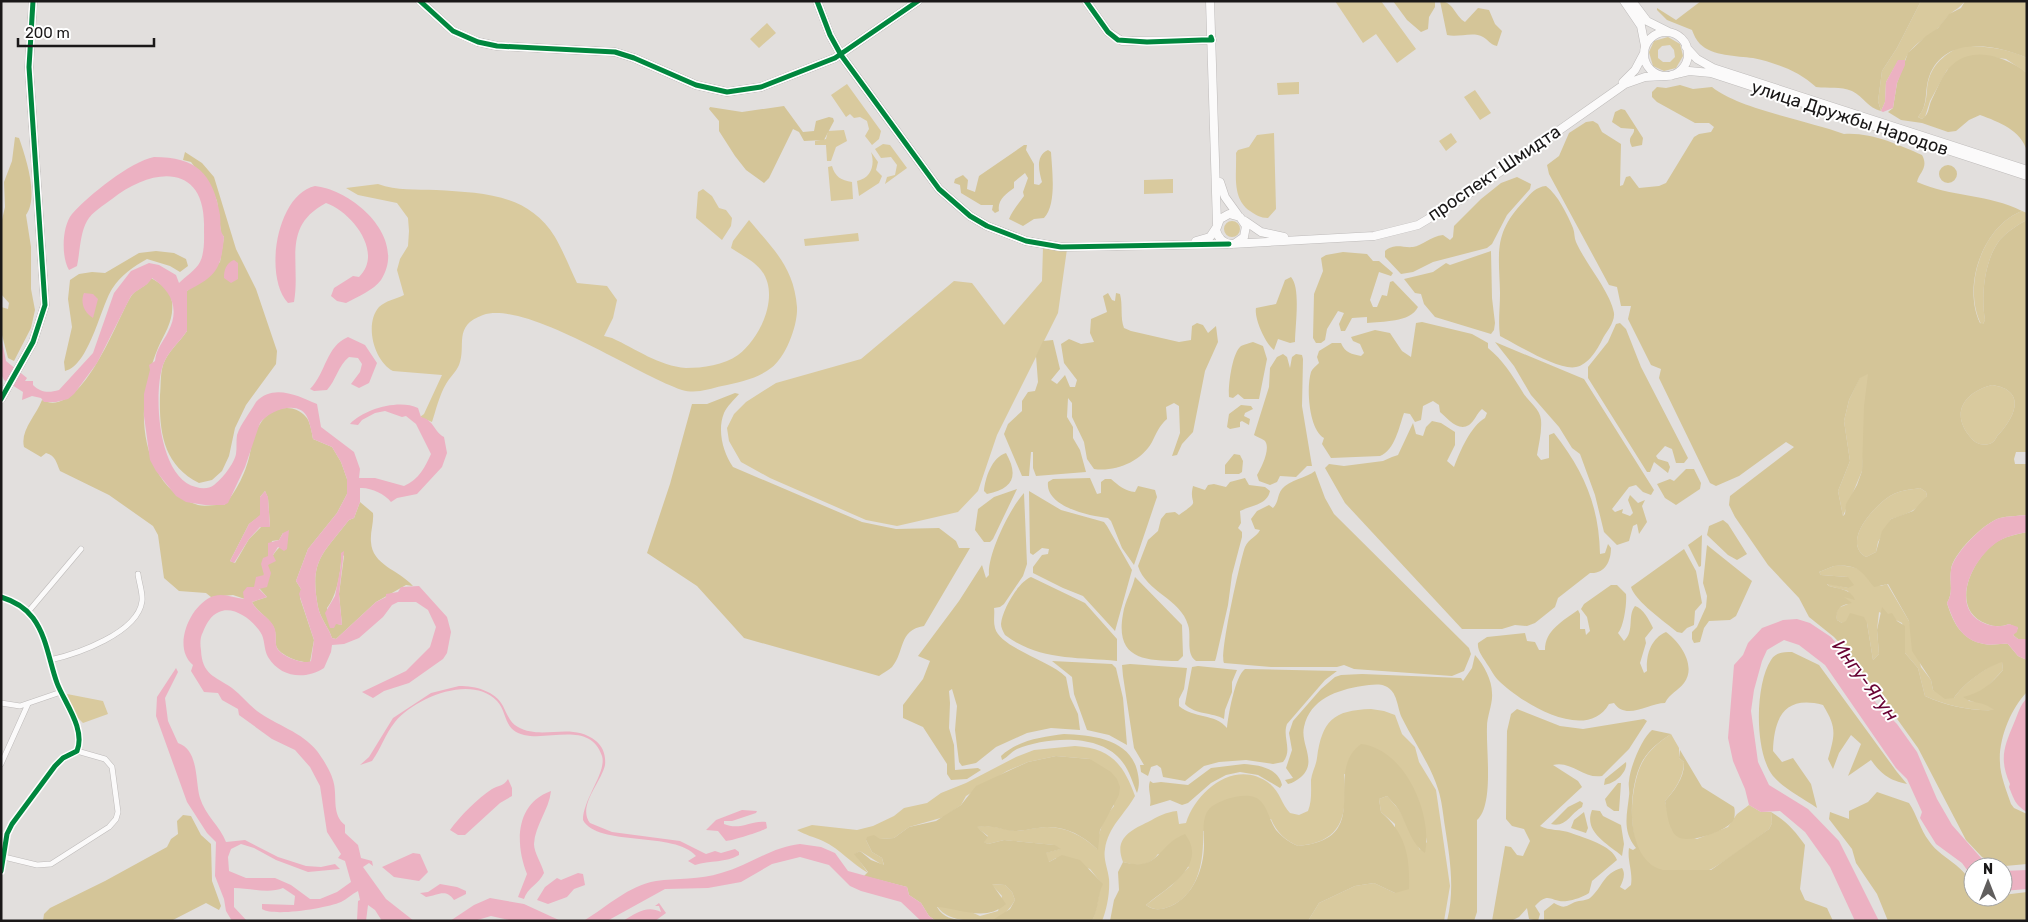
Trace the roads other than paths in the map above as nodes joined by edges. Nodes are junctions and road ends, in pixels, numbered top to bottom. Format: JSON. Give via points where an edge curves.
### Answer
{"nodes":[{"id":1,"x":33,"y":1,"type":"edge"},
{"id":2,"x":420,"y":1,"type":"edge"},
{"id":3,"x":817,"y":1,"type":"edge"},
{"id":4,"x":918,"y":1,"type":"edge"},
{"id":5,"x":1086,"y":1,"type":"edge"},
{"id":6,"x":1210,"y":1,"type":"edge"},
{"id":7,"x":1624,"y":1,"type":"edge"},
{"id":8,"x":1632,"y":1,"type":"edge"},
{"id":9,"x":1671,"y":33,"type":"junction"},
{"id":10,"x":1212,"y":40,"type":"junction"},
{"id":11,"x":1686,"y":47,"type":"junction"},
{"id":12,"x":1645,"y":50,"type":"junction"},
{"id":13,"x":841,"y":55,"type":"junction"},
{"id":14,"x":1668,"y":76,"type":"junction"},
{"id":15,"x":1614,"y":90,"type":"junction"},
{"id":16,"x":1217,"y":168,"type":"junction"},
{"id":17,"x":2027,"y":170,"type":"edge"},
{"id":18,"x":2027,"y":176,"type":"edge"},
{"id":19,"x":1241,"y":218,"type":"junction"},
{"id":20,"x":1217,"y":225,"type":"junction"},
{"id":21,"x":1306,"y":240,"type":"junction"},
{"id":22,"x":1161,"y":244,"type":"junction"},
{"id":23,"x":1232,"y":244,"type":"junction"},
{"id":24,"x":2,"y":398,"type":"edge"},
{"id":25,"x":81,"y":549,"type":"dead end"},
{"id":26,"x":138,"y":574,"type":"dead end"},
{"id":27,"x":1,"y":597,"type":"edge"},
{"id":28,"x":28,"y":612,"type":"junction"},
{"id":29,"x":50,"y":660,"type":"junction"},
{"id":30,"x":61,"y":692,"type":"junction"},
{"id":31,"x":1,"y":703,"type":"edge"},
{"id":32,"x":28,"y":704,"type":"junction"},
{"id":33,"x":77,"y":751,"type":"junction"},
{"id":34,"x":1,"y":764,"type":"edge"},
{"id":35,"x":4,"y":857,"type":"junction"},
{"id":36,"x":1,"y":871,"type":"edge"}],
"edges":[{"from":1,"to":24,"type":"street","via":[[30,80],[46,297],[39,329]]},
{"from":2,"to":13,"type":"street","via":[[452,31],[478,42],[497,46],[615,52],[719,91],[752,90]]},
{"from":3,"to":13,"type":"street"},
{"from":4,"to":13,"type":"street"},
{"from":5,"to":10,"type":"street","via":[[1108,32],[1122,41]]},
{"from":6,"to":10,"type":"street"},
{"from":7,"to":12,"type":"street","via":[[1641,26]]},
{"from":8,"to":9,"type":"street","via":[[1647,21]]},
{"from":9,"to":11,"type":"street"},
{"from":9,"to":12,"type":"street","via":[[1655,36]]},
{"from":10,"to":16,"type":"street"},
{"from":11,"to":14,"type":"street","via":[[1686,63],[1680,71]]},
{"from":11,"to":17,"type":"street","name":"улица Дружбы Народов","via":[[1697,59],[1715,69]]},
{"from":12,"to":14,"type":"street","via":[[1648,67],[1655,73]]},
{"from":12,"to":15,"type":"street","name":"проспект Шмидта","via":[[1635,70]]},
{"from":13,"to":22,"type":"street","via":[[930,180],[974,219],[1008,236],[1044,245]]},
{"from":14,"to":15,"type":"street","name":"проспект Шмидта","via":[[1640,78]]},
{"from":14,"to":18,"type":"street","name":"улица Дружбы Народов","via":[[1689,71],[1711,73]]},
{"from":15,"to":21,"type":"street","name":"проспект Шмидта","via":[[1460,200],[1418,225],[1374,236]]},
{"from":16,"to":19,"type":"street","via":[[1225,197]]},
{"from":16,"to":20,"type":"street"},
{"from":19,"to":20,"type":"street","via":[[1225,215]]},
{"from":19,"to":21,"type":"street","name":"проспект Шмидта","via":[[1267,234]]},
{"from":19,"to":23,"type":"street","via":[[1246,234]]},
{"from":20,"to":22,"type":"street","via":[[1212,235],[1204,239]]},
{"from":20,"to":23,"type":"street","via":[[1219,237]]},
{"from":21,"to":23,"type":"street","name":"проспект Шмидта"},
{"from":22,"to":23,"type":"street","name":"проспект Шмидта"},
{"from":25,"to":28,"type":"street"},
{"from":26,"to":29,"type":"street","via":[[141,603],[124,626],[94,646]]},
{"from":27,"to":28,"type":"street"},
{"from":28,"to":29,"type":"street","via":[[40,630]]},
{"from":29,"to":30,"type":"street"},
{"from":30,"to":32,"type":"street"},
{"from":30,"to":33,"type":"street","via":[[77,729],[80,741]]},
{"from":31,"to":32,"type":"street","via":[[14,706]]},
{"from":32,"to":34,"type":"street"},
{"from":33,"to":35,"type":"street","via":[[55,766],[12,824],[7,834]]},
{"from":33,"to":35,"type":"street","via":[[110,763],[117,801],[116,819],[50,864],[36,866]]},
{"from":35,"to":36,"type":"street"}]}
